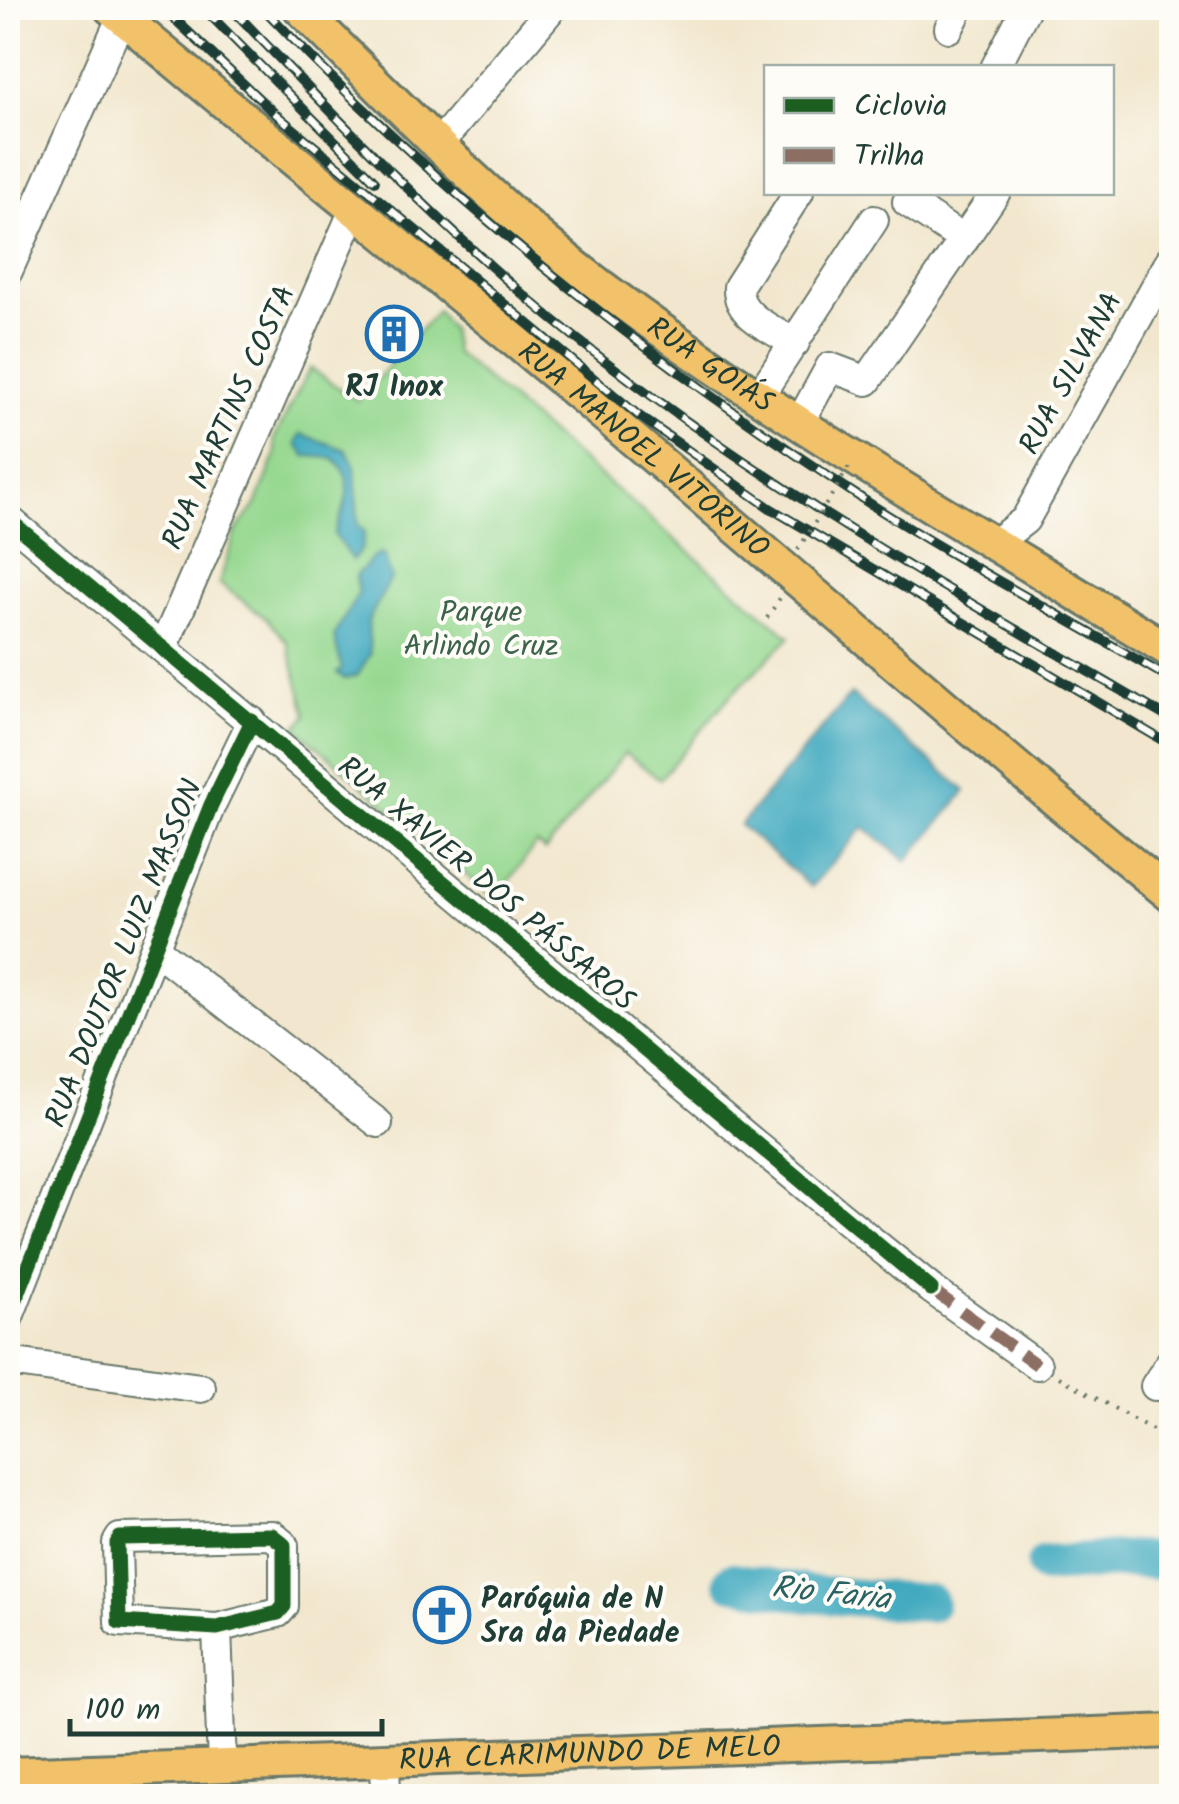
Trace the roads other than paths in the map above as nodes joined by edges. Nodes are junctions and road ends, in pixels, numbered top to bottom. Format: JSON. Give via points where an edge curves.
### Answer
{"nodes":[{"id":1,"x":300,"y":8,"type":"edge"},
{"id":2,"x":552,"y":8,"type":"edge"},
{"id":3,"x":1026,"y":8,"type":"edge"},
{"id":4,"x":116,"y":12,"type":"edge"},
{"id":5,"x":997,"y":65,"type":"edge"},
{"id":6,"x":438,"y":145,"type":"junction"},
{"id":7,"x":797,"y":195,"type":"edge"},
{"id":8,"x":994,"y":195,"type":"edge"},
{"id":9,"x":908,"y":202,"type":"dead end"},
{"id":10,"x":353,"y":212,"type":"junction"},
{"id":11,"x":874,"y":220,"type":"dead end"},
{"id":12,"x":964,"y":240,"type":"junction"},
{"id":13,"x":1172,"y":257,"type":"edge"},
{"id":14,"x":8,"y":271,"type":"edge"},
{"id":15,"x":795,"y":344,"type":"junction"},
{"id":16,"x":759,"y":396,"type":"junction"},
{"id":17,"x":800,"y":422,"type":"junction"},
{"id":18,"x":8,"y":519,"type":"edge"},
{"id":19,"x":1025,"y":520,"type":"junction"},
{"id":20,"x":995,"y":543,"type":"junction"},
{"id":21,"x":1027,"y":563,"type":"junction"},
{"id":22,"x":163,"y":648,"type":"junction"},
{"id":23,"x":1172,"y":652,"type":"edge"},
{"id":24,"x":252,"y":721,"type":"junction"},
{"id":25,"x":1172,"y":896,"type":"edge"},
{"id":26,"x":156,"y":949,"type":"junction"},
{"id":27,"x":378,"y":1124,"type":"dead end"},
{"id":28,"x":8,"y":1319,"type":"edge"},
{"id":29,"x":1172,"y":1360,"type":"edge"},
{"id":30,"x":8,"y":1362,"type":"edge"},
{"id":31,"x":1038,"y":1365,"type":"road end"},
{"id":32,"x":1155,"y":1386,"type":"dead end"},
{"id":33,"x":202,"y":1388,"type":"dead end"},
{"id":34,"x":216,"y":1628,"type":"junction"},
{"id":35,"x":1172,"y":1731,"type":"edge"},
{"id":36,"x":385,"y":1758,"type":"junction"},
{"id":37,"x":222,"y":1765,"type":"junction"},
{"id":38,"x":8,"y":1774,"type":"edge"},
{"id":39,"x":386,"y":1796,"type":"edge"}],
"edges":[{"from":1,"to":6,"type":"main road","name":"RUA GOIÁS"},
{"from":2,"to":6,"type":"street"},
{"from":3,"to":5,"type":"street"},
{"from":4,"to":10,"type":"main road","name":"RUA MANOEL VITORINO"},
{"from":4,"to":14,"type":"street"},
{"from":6,"to":16,"type":"main road","name":"RUA GOIÁS","via":[[597,283]]},
{"from":7,"to":15,"type":"street","via":[[738,287],[747,312]]},
{"from":8,"to":12,"type":"street"},
{"from":9,"to":12,"type":"street"},
{"from":10,"to":22,"type":"street","name":"RUA MARTINS COSTA"},
{"from":10,"to":25,"type":"main road","name":"RUA MANOEL VITORINO","via":[[578,393],[870,647]]},
{"from":11,"to":15,"type":"street"},
{"from":12,"to":17,"type":"street","via":[[867,381],[830,367]]},
{"from":13,"to":19,"type":"street","name":"RUA SILVANA"},
{"from":15,"to":16,"type":"street"},
{"from":16,"to":17,"type":"main road","name":"RUA GOIÁS"},
{"from":17,"to":20,"type":"main road","name":"RUA GOIÁS"},
{"from":18,"to":22,"type":"street","name":"RUA XAVIER DOS PÁSSAROS"},
{"from":19,"to":20,"type":"street","name":"RUA SILVANA"},
{"from":19,"to":21,"type":"street"},
{"from":20,"to":21,"type":"main road","name":"RUA GOIÁS"},
{"from":21,"to":23,"type":"main road","name":"RUA GOIÁS"},
{"from":22,"to":24,"type":"street","name":"RUA XAVIER DOS PÁSSAROS"},
{"from":24,"to":26,"type":"street","name":"RUA DOUTOR LUIZ MASSON","via":[[211,805]]},
{"from":24,"to":31,"type":"street","name":"RUA XAVIER DOS PÁSSAROS","via":[[932,1289]]},
{"from":26,"to":27,"type":"street"},
{"from":26,"to":28,"type":"street","name":"RUA DOUTOR LUIZ MASSON"},
{"from":29,"to":32,"type":"street"},
{"from":30,"to":33,"type":"street"},
{"from":34,"to":34,"type":"street","via":[[118,1622],[116,1542],[130,1536],[280,1538],[282,1610]]},
{"from":34,"to":37,"type":"street"},
{"from":35,"to":36,"type":"main road","name":"RUA CLARIMUNDO DE MELO"},
{"from":36,"to":37,"type":"main road","name":"RUA CLARIMUNDO DE MELO"},
{"from":36,"to":39,"type":"street"},
{"from":37,"to":38,"type":"main road","name":"RUA CLARIMUNDO DE MELO"}]}
